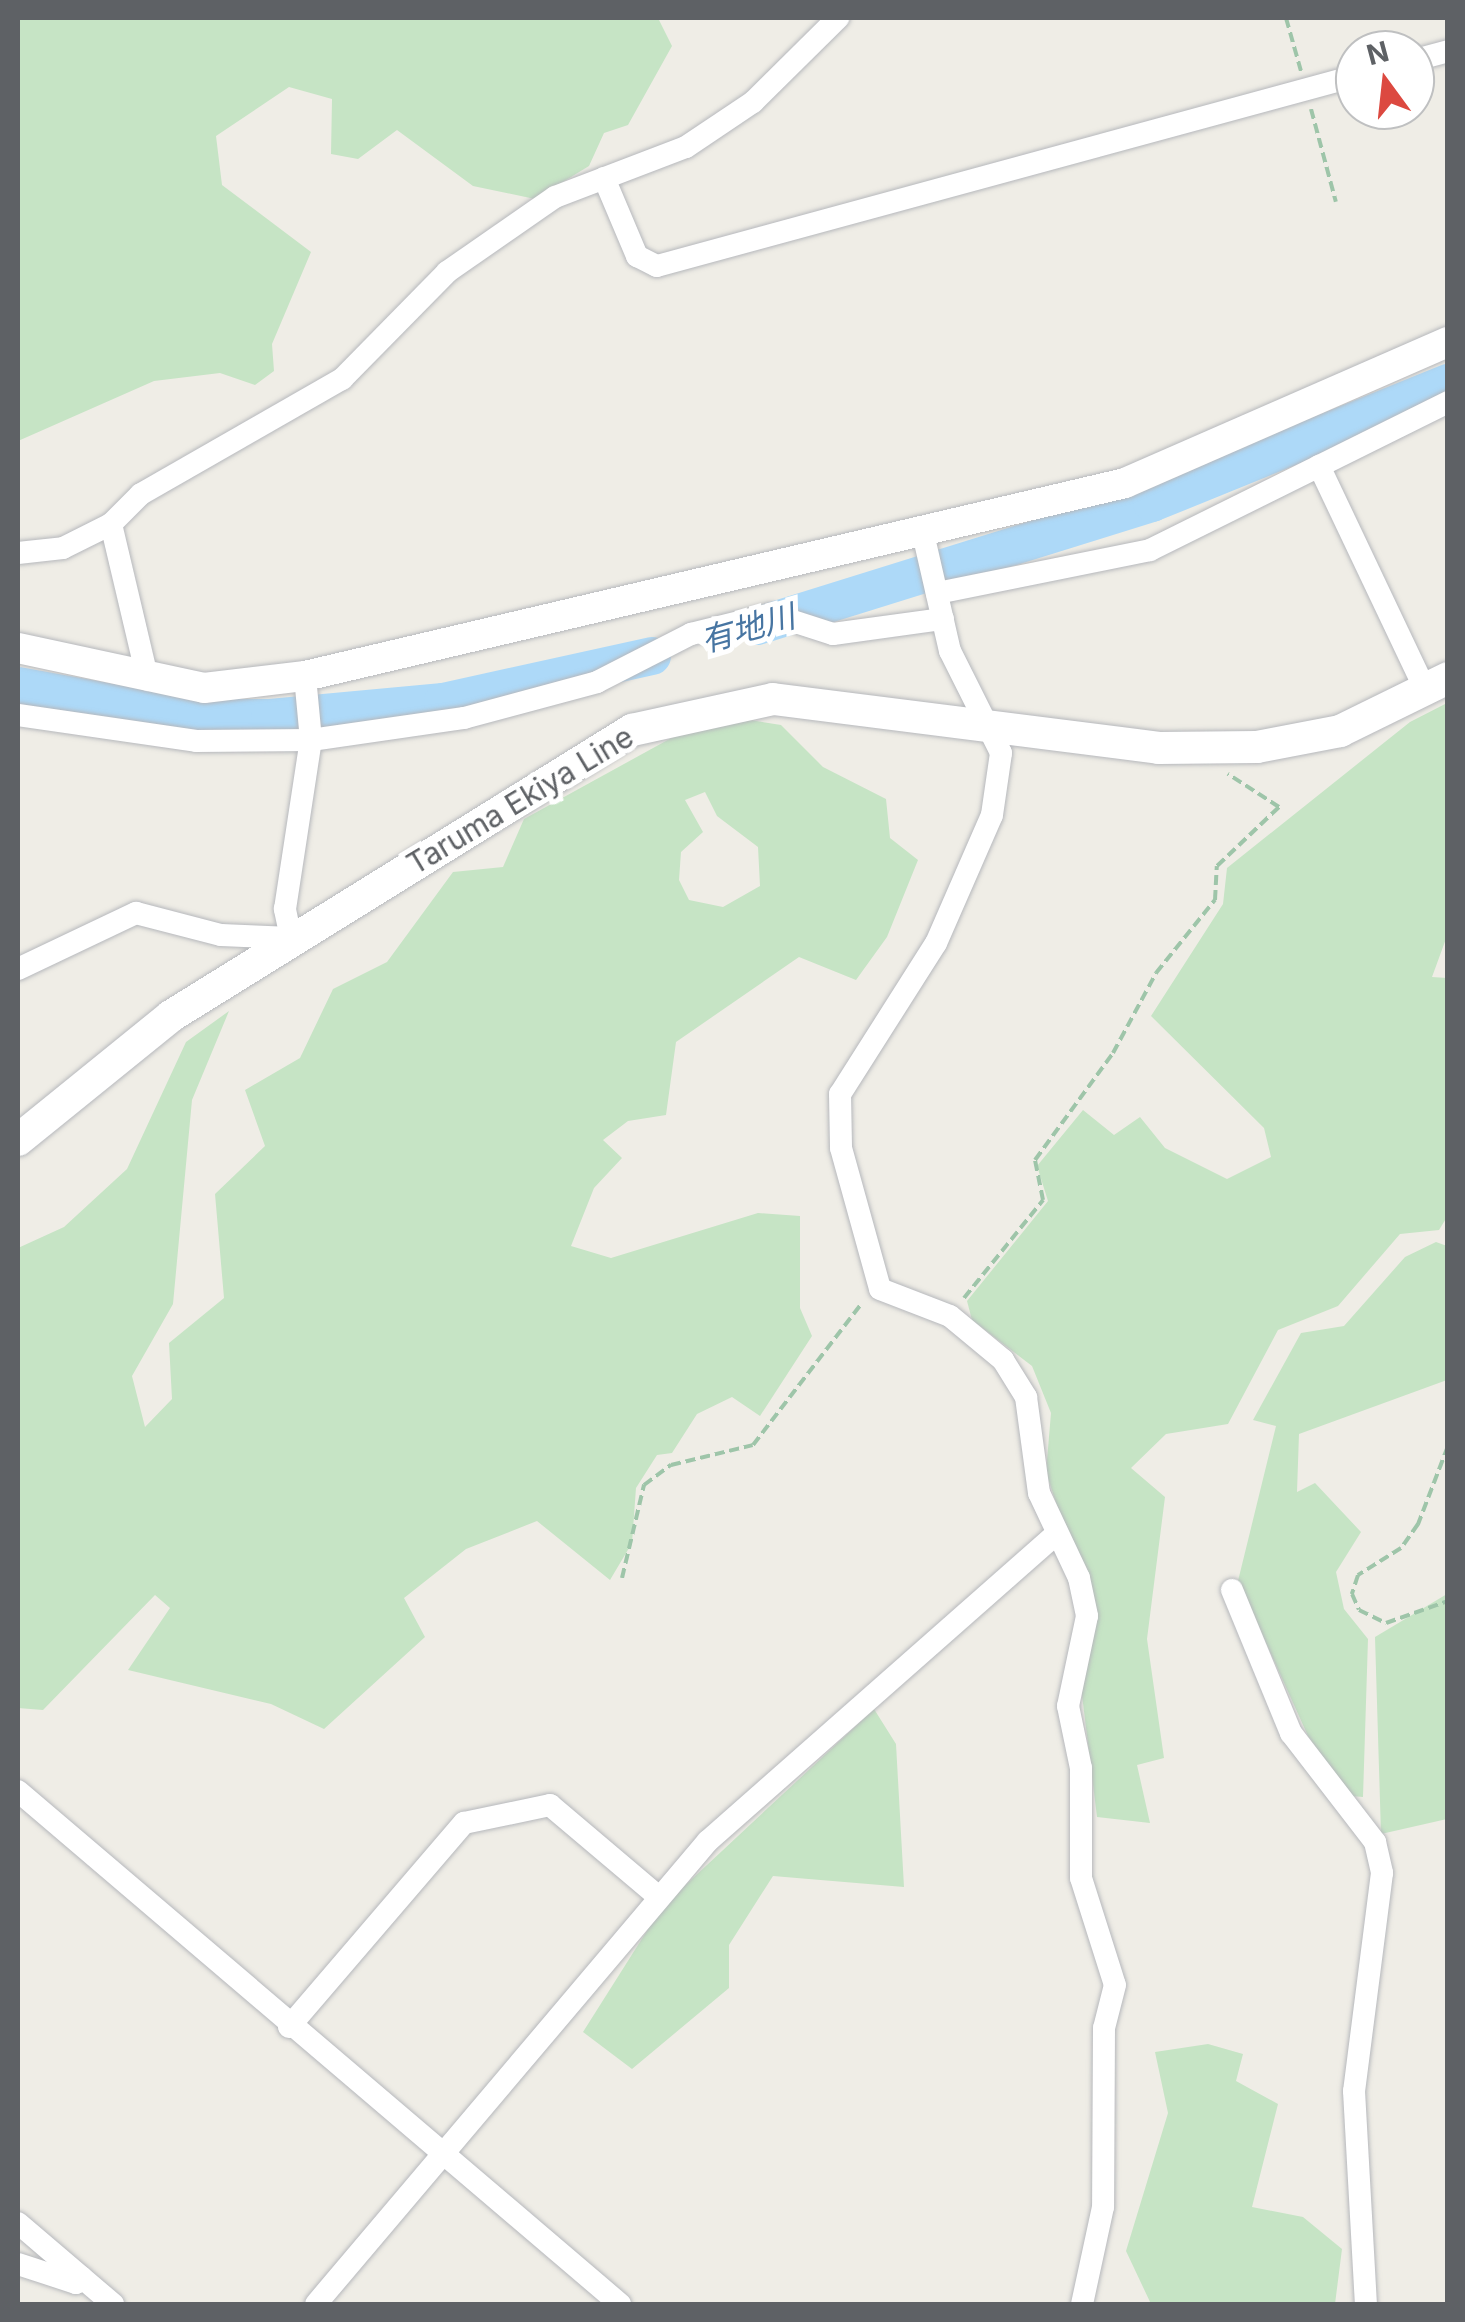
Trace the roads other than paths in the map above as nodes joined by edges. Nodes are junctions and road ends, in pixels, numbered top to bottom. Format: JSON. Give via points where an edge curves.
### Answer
{"nodes":[{"id":1,"x":838,"y":18,"type":"edge"},
{"id":2,"x":1335,"y":81,"type":"edge"},
{"id":3,"x":604,"y":178,"type":"junction"},
{"id":4,"x":1448,"y":342,"type":"edge"},
{"id":5,"x":1448,"y":402,"type":"edge"},
{"id":6,"x":1319,"y":466,"type":"junction"},
{"id":7,"x":111,"y":524,"type":"junction"},
{"id":8,"x":923,"y":536,"type":"junction"},
{"id":9,"x":18,"y":553,"type":"edge"},
{"id":10,"x":937,"y":593,"type":"junction"},
{"id":11,"x":943,"y":619,"type":"junction"},
{"id":12,"x":18,"y":648,"type":"edge"},
{"id":13,"x":305,"y":676,"type":"junction"},
{"id":14,"x":148,"y":680,"type":"junction"},
{"id":15,"x":1437,"y":685,"type":"edge"},
{"id":16,"x":18,"y":715,"type":"edge"},
{"id":17,"x":986,"y":728,"type":"junction"},
{"id":18,"x":311,"y":740,"type":"junction"},
{"id":19,"x":291,"y":938,"type":"junction"},
{"id":20,"x":18,"y":970,"type":"edge"},
{"id":21,"x":18,"y":1140,"type":"edge"},
{"id":22,"x":1053,"y":1537,"type":"junction"},
{"id":23,"x":1232,"y":1590,"type":"dead end"},
{"id":24,"x":18,"y":1791,"type":"edge"},
{"id":25,"x":659,"y":1897,"type":"junction"},
{"id":26,"x":290,"y":2027,"type":"junction"},
{"id":27,"x":443,"y":2154,"type":"junction"},
{"id":28,"x":18,"y":2223,"type":"edge"},
{"id":29,"x":18,"y":2264,"type":"edge"},
{"id":30,"x":81,"y":2277,"type":"junction"},
{"id":31,"x":113,"y":2304,"type":"edge"},
{"id":32,"x":316,"y":2304,"type":"edge"},
{"id":33,"x":620,"y":2304,"type":"edge"},
{"id":34,"x":1082,"y":2304,"type":"edge"},
{"id":35,"x":1366,"y":2304,"type":"edge"}],
"edges":[{"from":1,"to":3,"type":"street","via":[[753,102],[686,147]]},
{"from":2,"to":3,"type":"street","via":[[657,266],[636,256]]},
{"from":3,"to":7,"type":"street","via":[[555,198],[446,272],[342,380],[141,494]]},
{"from":4,"to":8,"type":"street","via":[[1125,482]]},
{"from":5,"to":6,"type":"street"},
{"from":6,"to":10,"type":"street","via":[[1150,550]]},
{"from":6,"to":15,"type":"street"},
{"from":7,"to":9,"type":"street","via":[[62,548]]},
{"from":7,"to":14,"type":"street"},
{"from":8,"to":10,"type":"street"},
{"from":8,"to":13,"type":"street"},
{"from":10,"to":11,"type":"street"},
{"from":11,"to":17,"type":"street"},
{"from":11,"to":18,"type":"street","via":[[833,634],[771,614],[691,634],[597,682],[464,718]]},
{"from":12,"to":14,"type":"street"},
{"from":13,"to":14,"type":"street","via":[[204,688]]},
{"from":13,"to":18,"type":"street"},
{"from":15,"to":17,"type":"main road","name":"Taruma Ekiya Line","via":[[1340,731],[1216,747]]},
{"from":16,"to":18,"type":"street","via":[[196,741]]},
{"from":17,"to":19,"type":"main road","name":"Taruma Ekiya Line","via":[[772,699],[632,730]]},
{"from":17,"to":22,"type":"street","via":[[1001,753],[992,816],[936,943],[840,1094],[841,1148],[880,1289],[950,1316],[1002,1360],[1026,1397]]},
{"from":18,"to":19,"type":"street","via":[[284,909]]},
{"from":19,"to":20,"type":"street","via":[[221,935],[136,913]]},
{"from":19,"to":21,"type":"main road","name":"Taruma Ekiya Line","via":[[171,1016]]},
{"from":22,"to":25,"type":"street","via":[[708,1841]]},
{"from":22,"to":34,"type":"street","via":[[1079,1578],[1087,1616],[1068,1706],[1081,1768],[1081,1878],[1115,1985],[1104,2028],[1103,2207]]},
{"from":23,"to":35,"type":"street","via":[[1291,1733],[1375,1842],[1382,1873],[1354,2091]]},
{"from":24,"to":26,"type":"street"},
{"from":25,"to":26,"type":"street","via":[[550,1805],[464,1823]]},
{"from":25,"to":27,"type":"street"},
{"from":26,"to":27,"type":"street"},
{"from":27,"to":32,"type":"street"},
{"from":27,"to":33,"type":"street"},
{"from":28,"to":30,"type":"street"},
{"from":29,"to":30,"type":"street","via":[[76,2283]]},
{"from":30,"to":31,"type":"street"}]}
